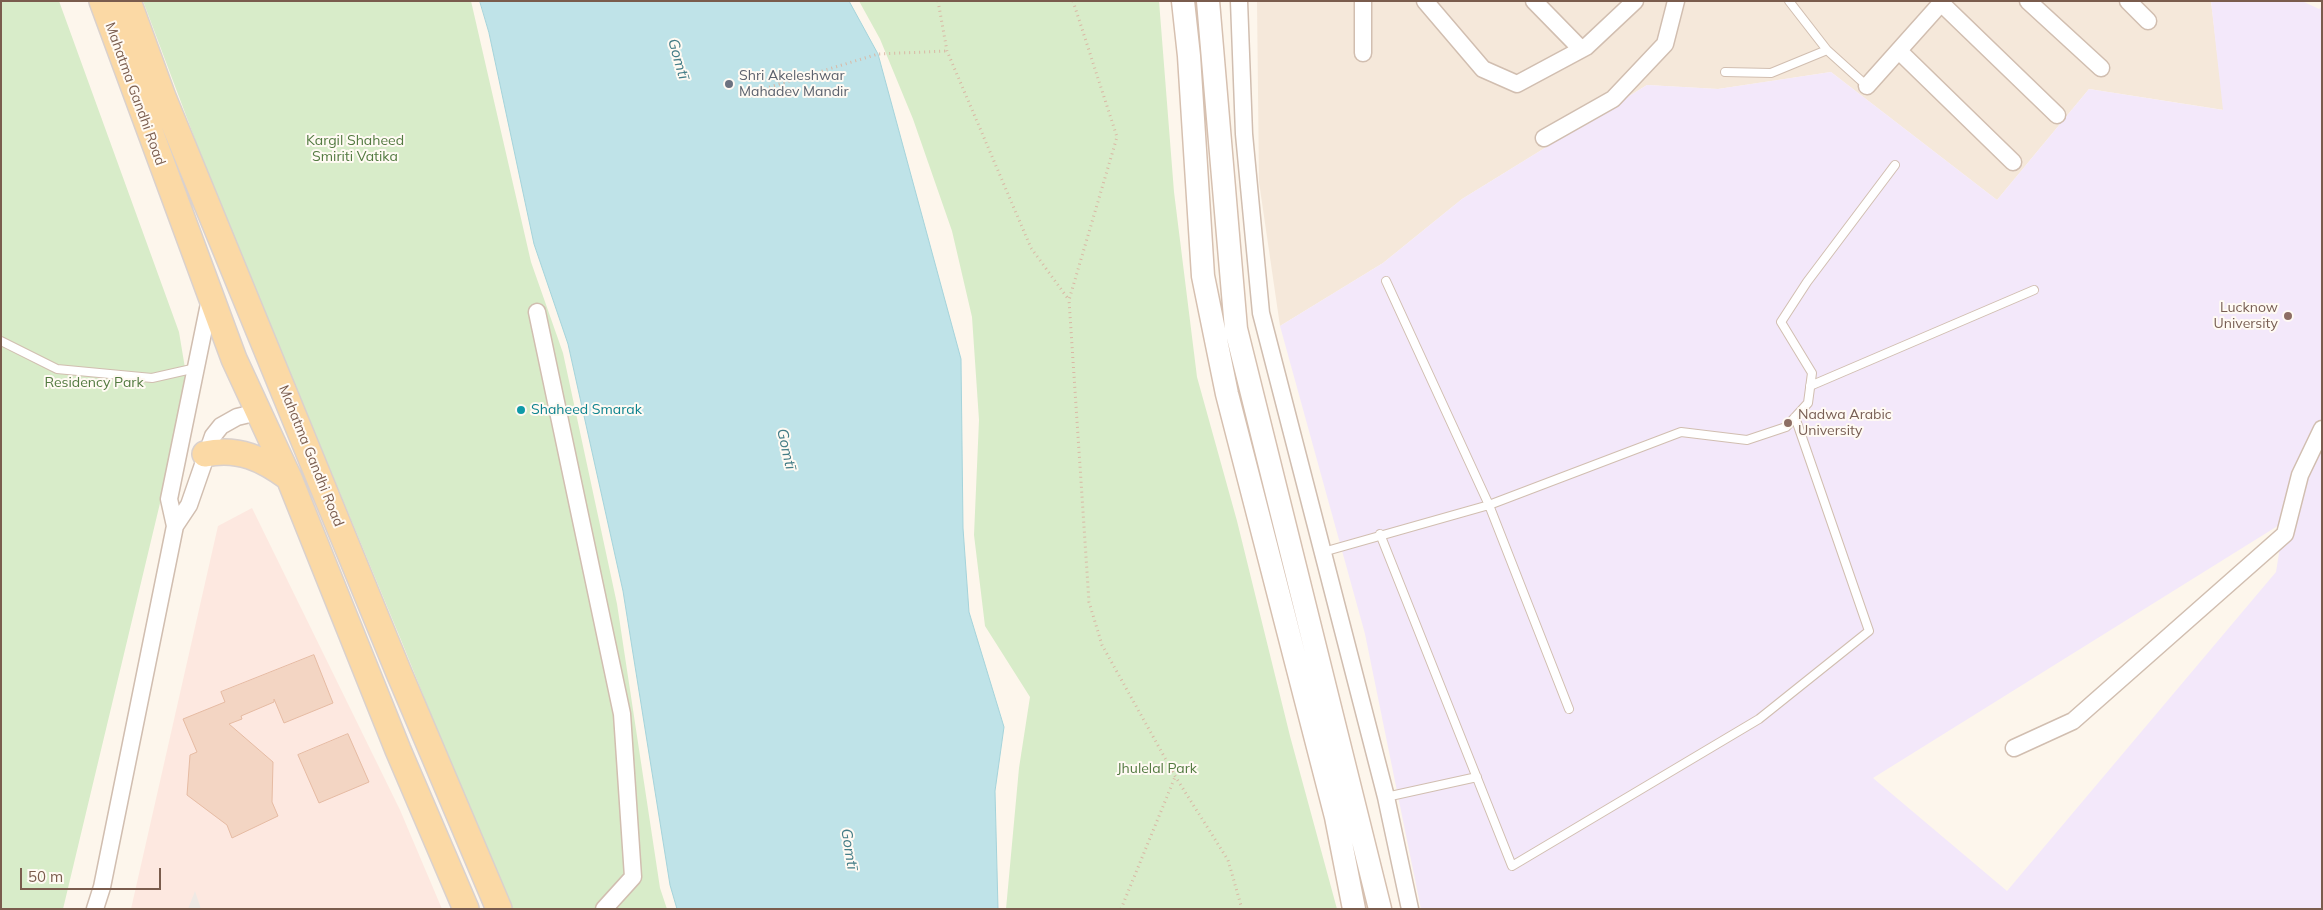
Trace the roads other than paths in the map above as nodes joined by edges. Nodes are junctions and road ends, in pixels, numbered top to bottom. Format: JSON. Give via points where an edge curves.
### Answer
{"nodes":[{"id":1,"x":102,"y":1,"type":"edge"},
{"id":2,"x":128,"y":1,"type":"edge"},
{"id":3,"x":1183,"y":1,"type":"edge"},
{"id":4,"x":1208,"y":1,"type":"edge"},
{"id":5,"x":1239,"y":1,"type":"edge"},
{"id":6,"x":1363,"y":1,"type":"edge"},
{"id":7,"x":1425,"y":1,"type":"edge"},
{"id":8,"x":1534,"y":1,"type":"edge"},
{"id":9,"x":1635,"y":1,"type":"edge"},
{"id":10,"x":1676,"y":1,"type":"edge"},
{"id":11,"x":1789,"y":1,"type":"edge"},
{"id":12,"x":2028,"y":1,"type":"edge"},
{"id":13,"x":2128,"y":1,"type":"edge"},
{"id":14,"x":1942,"y":2,"type":"edge"},
{"id":15,"x":2148,"y":21,"type":"dead end"},
{"id":16,"x":1581,"y":49,"type":"junction"},
{"id":17,"x":1826,"y":50,"type":"junction"},
{"id":18,"x":1899,"y":51,"type":"junction"},
{"id":19,"x":1363,"y":53,"type":"dead end"},
{"id":20,"x":2101,"y":68,"type":"dead end"},
{"id":21,"x":1725,"y":72,"type":"dead end"},
{"id":22,"x":1867,"y":86,"type":"joint"},
{"id":23,"x":2057,"y":115,"type":"dead end"},
{"id":24,"x":1544,"y":138,"type":"dead end"},
{"id":25,"x":2013,"y":162,"type":"dead end"},
{"id":26,"x":1895,"y":165,"type":"dead end"},
{"id":27,"x":1386,"y":281,"type":"dead end"},
{"id":28,"x":2034,"y":290,"type":"dead end"},
{"id":29,"x":210,"y":299,"type":"junction"},
{"id":30,"x":537,"y":312,"type":"dead end"},
{"id":31,"x":1,"y":341,"type":"edge"},
{"id":32,"x":197,"y":368,"type":"junction"},
{"id":33,"x":1810,"y":386,"type":"junction"},
{"id":34,"x":258,"y":412,"type":"junction"},
{"id":35,"x":1795,"y":418,"type":"junction"},
{"id":36,"x":2322,"y":429,"type":"edge"},
{"id":37,"x":206,"y":454,"type":"junction"},
{"id":38,"x":289,"y":478,"type":"junction"},
{"id":39,"x":1489,"y":505,"type":"junction"},
{"id":40,"x":174,"y":526,"type":"junction"},
{"id":41,"x":1380,"y":534,"type":"junction"},
{"id":42,"x":1323,"y":552,"type":"junction"},
{"id":43,"x":1568,"y":709,"type":"dead end"},
{"id":44,"x":2014,"y":748,"type":"dead end"},
{"id":45,"x":1477,"y":778,"type":"junction"},
{"id":46,"x":1386,"y":797,"type":"junction"},
{"id":47,"x":496,"y":901,"type":"edge"},
{"id":48,"x":95,"y":909,"type":"edge"},
{"id":49,"x":466,"y":909,"type":"edge"},
{"id":50,"x":513,"y":909,"type":"edge"},
{"id":51,"x":604,"y":909,"type":"edge"},
{"id":52,"x":1354,"y":909,"type":"edge"},
{"id":53,"x":1380,"y":909,"type":"edge"},
{"id":54,"x":1410,"y":909,"type":"edge"}],
"edges":[{"from":1,"to":29,"type":"main road","name":"Mahatma Gandhi Road"},
{"from":2,"to":47,"type":"main road","name":"Mahatma Gandhi Road","via":[[163,97]]},
{"from":3,"to":52,"type":"street","via":[[1203,276],[1227,394],[1336,817]]},
{"from":4,"to":53,"type":"street","via":[[1236,329]]},
{"from":5,"to":42,"type":"street","via":[[1244,134],[1261,313]]},
{"from":6,"to":19,"type":"street"},
{"from":7,"to":16,"type":"street","via":[[1483,69],[1517,84]]},
{"from":8,"to":16,"type":"street"},
{"from":9,"to":16,"type":"street"},
{"from":10,"to":24,"type":"street","via":[[1664,44],[1613,99]]},
{"from":11,"to":17,"type":"lane"},
{"from":12,"to":20,"type":"street"},
{"from":13,"to":15,"type":"street"},
{"from":14,"to":18,"type":"street"},
{"from":14,"to":23,"type":"street"},
{"from":17,"to":21,"type":"lane","via":[[1771,73]]},
{"from":17,"to":22,"type":"lane"},
{"from":18,"to":22,"type":"street"},
{"from":18,"to":25,"type":"street"},
{"from":26,"to":33,"type":"lane","via":[[1781,322],[1812,372]]},
{"from":27,"to":39,"type":"lane"},
{"from":28,"to":33,"type":"lane"},
{"from":29,"to":32,"type":"street"},
{"from":29,"to":34,"type":"main road","name":"Mahatma Gandhi Road"},
{"from":30,"to":51,"type":"street","via":[[622,714],[633,877]]},
{"from":31,"to":32,"type":"lane","via":[[57,369],[152,378]]},
{"from":32,"to":40,"type":"street","via":[[169,499]]},
{"from":33,"to":35,"type":"lane","via":[[1808,403]]},
{"from":34,"to":37,"type":"street","via":[[236,417],[221,426]]},
{"from":34,"to":38,"type":"main road","name":"Mahatma Gandhi Road"},
{"from":35,"to":39,"type":"lane","via":[[1786,427],[1748,440],[1681,432]]},
{"from":35,"to":45,"type":"lane","via":[[1870,631],[1759,719],[1512,866]]},
{"from":36,"to":44,"type":"street","via":[[2300,475],[2286,534],[2073,721]]},
{"from":37,"to":38,"type":"main road","via":[[219,451],[255,456]]},
{"from":37,"to":40,"type":"street","via":[[189,505]]},
{"from":38,"to":49,"type":"main road","name":"Mahatma Gandhi Road","via":[[398,750]]},
{"from":39,"to":41,"type":"lane"},
{"from":39,"to":43,"type":"lane"},
{"from":40,"to":48,"type":"street"},
{"from":41,"to":42,"type":"lane"},
{"from":41,"to":45,"type":"lane"},
{"from":42,"to":46,"type":"street"},
{"from":45,"to":46,"type":"lane"},
{"from":46,"to":54,"type":"street"},
{"from":47,"to":50,"type":"street"}]}
